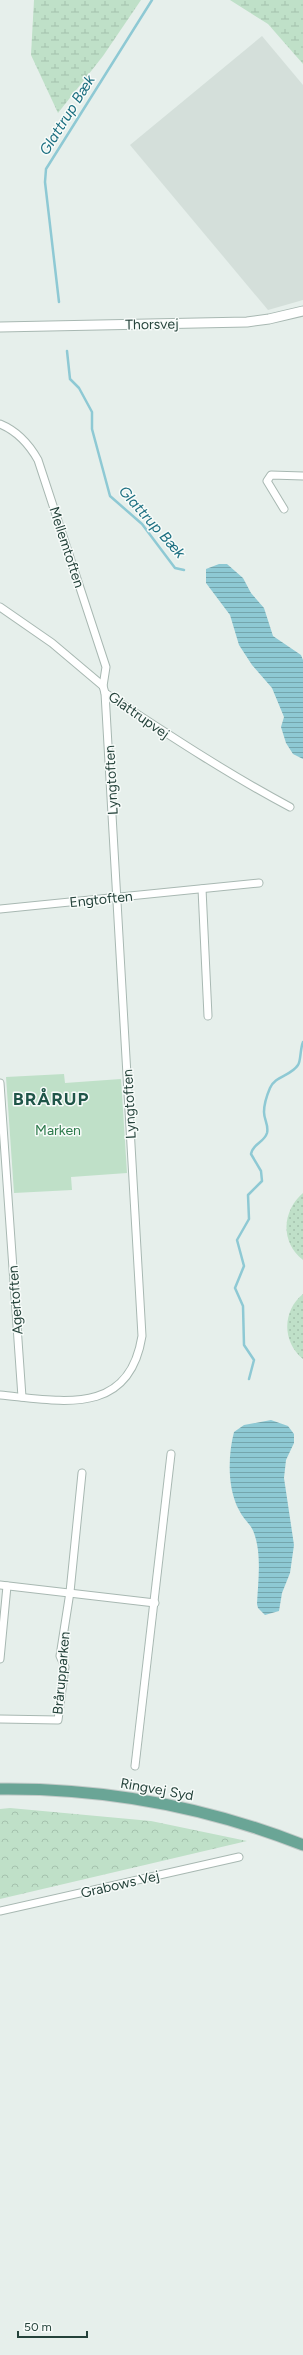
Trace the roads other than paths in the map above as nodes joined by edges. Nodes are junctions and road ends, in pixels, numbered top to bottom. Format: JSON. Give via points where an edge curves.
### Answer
{"nodes":[{"id":1,"x":303,"y":311,"type":"edge"},
{"id":2,"x":0,"y":327,"type":"edge"},
{"id":3,"x":0,"y":424,"type":"edge"},
{"id":4,"x":303,"y":476,"type":"edge"},
{"id":5,"x":284,"y":509,"type":"dead end"},
{"id":6,"x":0,"y":607,"type":"edge"},
{"id":7,"x":104,"y":689,"type":"junction"},
{"id":8,"x":290,"y":807,"type":"dead end"},
{"id":9,"x":259,"y":883,"type":"dead end"},
{"id":10,"x":202,"y":889,"type":"junction"},
{"id":11,"x":117,"y":897,"type":"junction"},
{"id":12,"x":0,"y":909,"type":"edge"},
{"id":13,"x":208,"y":1016,"type":"dead end"},
{"id":14,"x":0,"y":1083,"type":"edge"},
{"id":15,"x":0,"y":1395,"type":"edge"},
{"id":16,"x":22,"y":1397,"type":"junction"},
{"id":17,"x":171,"y":1454,"type":"dead end"},
{"id":18,"x":82,"y":1473,"type":"dead end"},
{"id":19,"x":3,"y":1586,"type":"edge"},
{"id":20,"x":70,"y":1592,"type":"junction"},
{"id":21,"x":155,"y":1603,"type":"junction"},
{"id":22,"x":0,"y":1659,"type":"edge"},
{"id":23,"x":0,"y":1718,"type":"edge"},
{"id":24,"x":135,"y":1766,"type":"dead end"},
{"id":25,"x":0,"y":1789,"type":"edge"},
{"id":26,"x":303,"y":1845,"type":"edge"},
{"id":27,"x":239,"y":1857,"type":"dead end"},
{"id":28,"x":0,"y":1911,"type":"edge"}],
"edges":[{"from":1,"to":2,"type":"street","name":"Thorsvej","via":[[248,322]]},
{"from":3,"to":7,"type":"street","name":"Mellemtoften","via":[[18,435],[38,460],[106,667]]},
{"from":4,"to":5,"type":"street","via":[[271,475],[267,481]]},
{"from":6,"to":7,"type":"street","name":"Glattrupvej","via":[[52,643]]},
{"from":7,"to":8,"type":"street","name":"Glattrupvej","via":[[183,744],[250,786]]},
{"from":7,"to":11,"type":"street","name":"Lyngtoften"},
{"from":9,"to":10,"type":"street","name":"Engtoften"},
{"from":10,"to":11,"type":"street","name":"Engtoften"},
{"from":10,"to":13,"type":"street"},
{"from":11,"to":12,"type":"street","name":"Engtoften"},
{"from":11,"to":16,"type":"street","name":"Lyngtoften","via":[[142,1336],[139,1356],[122,1383],[93,1399],[74,1402]]},
{"from":14,"to":16,"type":"street","name":"Agertoften"},
{"from":15,"to":16,"type":"street","name":"Lyngtoften"},
{"from":17,"to":21,"type":"street"},
{"from":18,"to":20,"type":"street","name":"Brårupparken"},
{"from":19,"to":20,"type":"street"},
{"from":19,"to":22,"type":"street"},
{"from":20,"to":21,"type":"street"},
{"from":20,"to":23,"type":"street","name":"Brårupparken","via":[[60,1656],[65,1667],[58,1720]]},
{"from":21,"to":24,"type":"street"},
{"from":25,"to":26,"type":"main road","name":"Ringvej Syd","via":[[61,1791],[156,1803],[252,1827]]},
{"from":27,"to":28,"type":"street","name":"Grabows Vej"}]}
